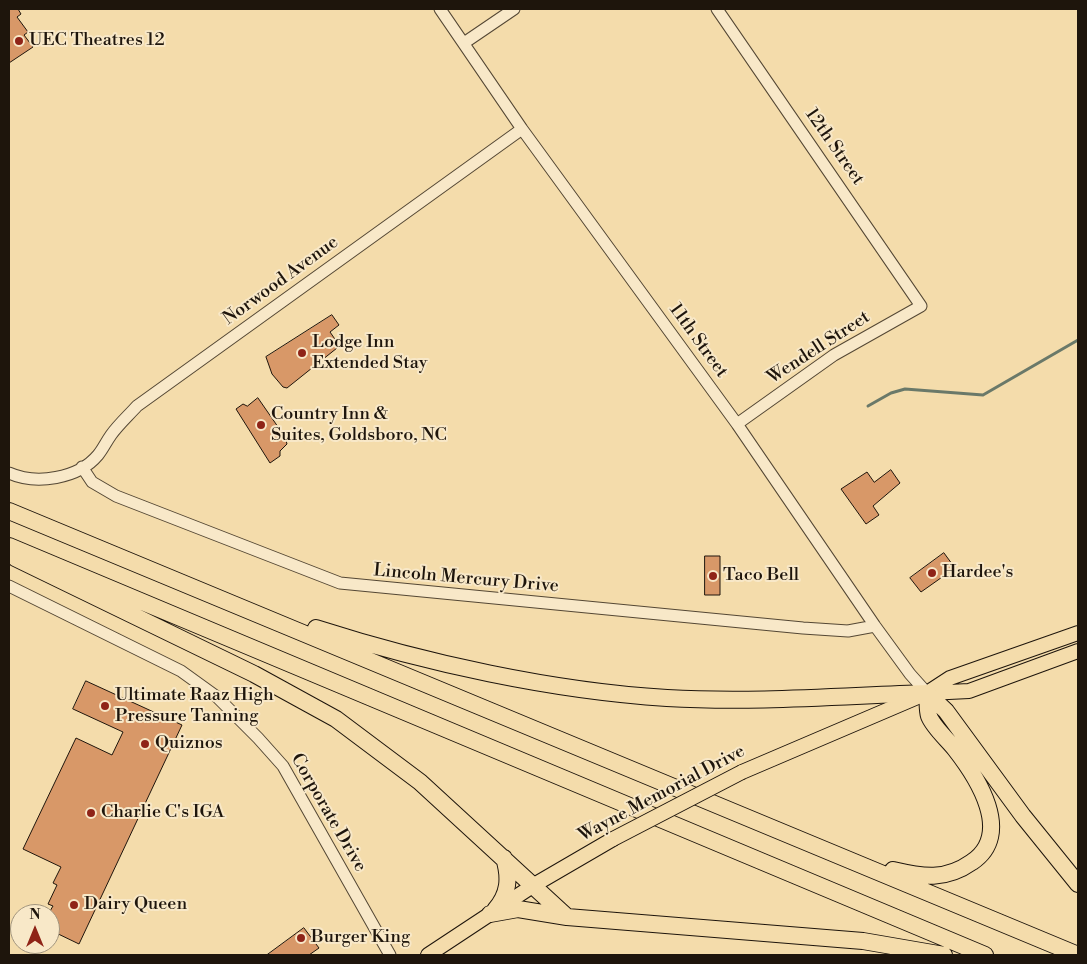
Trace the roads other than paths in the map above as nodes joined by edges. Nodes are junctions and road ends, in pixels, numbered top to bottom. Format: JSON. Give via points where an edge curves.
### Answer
{"nodes":[{"id":1,"x":440,"y":9,"type":"edge"},
{"id":2,"x":514,"y":9,"type":"edge"},
{"id":3,"x":717,"y":9,"type":"edge"},
{"id":4,"x":464,"y":43,"type":"junction"},
{"id":5,"x":522,"y":129,"type":"junction"},
{"id":6,"x":921,"y":306,"type":"joint"},
{"id":7,"x":737,"y":424,"type":"junction"},
{"id":8,"x":77,"y":470,"type":"junction"},
{"id":9,"x":9,"y":473,"type":"edge"},
{"id":10,"x":9,"y":511,"type":"edge"},
{"id":11,"x":9,"y":546,"type":"edge"},
{"id":12,"x":9,"y":554,"type":"edge"},
{"id":13,"x":9,"y":586,"type":"edge"},
{"id":14,"x":206,"y":593,"type":"junction"},
{"id":15,"x":875,"y":626,"type":"junction"},
{"id":16,"x":1078,"y":633,"type":"edge"},
{"id":17,"x":1078,"y":651,"type":"edge"},
{"id":18,"x":927,"y":693,"type":"junction"},
{"id":19,"x":822,"y":848,"type":"junction"},
{"id":20,"x":504,"y":858,"type":"junction"},
{"id":21,"x":1078,"y":884,"type":"edge"},
{"id":22,"x":534,"y":885,"type":"junction"},
{"id":23,"x":493,"y":912,"type":"junction"},
{"id":24,"x":567,"y":917,"type":"junction"},
{"id":25,"x":390,"y":955,"type":"edge"},
{"id":26,"x":428,"y":955,"type":"edge"},
{"id":27,"x":944,"y":955,"type":"edge"},
{"id":28,"x":985,"y":955,"type":"edge"},
{"id":29,"x":1078,"y":955,"type":"edge"}],
"edges":[{"from":1,"to":4,"type":"street","name":"11th Street"},
{"from":2,"to":4,"type":"street"},
{"from":3,"to":6,"type":"street","name":"12th Street"},
{"from":4,"to":5,"type":"street","name":"11th Street"},
{"from":5,"to":7,"type":"street","name":"11th Street"},
{"from":5,"to":8,"type":"street","name":"Norwood Avenue","via":[[136,406],[111,434],[98,456]]},
{"from":6,"to":7,"type":"street","name":"Wendell Street","via":[[834,355]]},
{"from":7,"to":15,"type":"street","name":"11th Street"},
{"from":8,"to":9,"type":"street","via":[[53,478],[22,478]]},
{"from":8,"to":15,"type":"street","name":"Lincoln Mercury Drive","via":[[116,496],[340,583],[803,628],[848,631]]},
{"from":10,"to":14,"type":"highway"},
{"from":11,"to":28,"type":"highway"},
{"from":12,"to":20,"type":"highway","via":[[254,674],[336,719],[420,782]]},
{"from":13,"to":25,"type":"street","name":"Corporate Drive","via":[[181,671],[214,695],[283,766]]},
{"from":14,"to":18,"type":"highway","via":[[385,650],[547,684],[666,698],[768,701]]},
{"from":14,"to":19,"type":"highway"},
{"from":15,"to":18,"type":"street","name":"11th Street"},
{"from":16,"to":18,"type":"main road","name":"Wayne Memorial Drive","via":[[950,678]]},
{"from":17,"to":18,"type":"main road","name":"Wayne Memorial Drive","via":[[970,691]]},
{"from":18,"to":19,"type":"highway","via":[[929,717],[960,755],[990,808],[992,826],[987,844],[977,859],[940,877],[894,870]]},
{"from":18,"to":21,"type":"highway","via":[[946,710],[1022,816]]},
{"from":18,"to":22,"type":"main road","name":"Wayne Memorial Drive","bridge":true,"via":[[742,772],[613,839]]},
{"from":19,"to":29,"type":"highway"},
{"from":20,"to":22,"type":"highway"},
{"from":20,"to":23,"type":"highway","via":[[508,886],[502,902]]},
{"from":22,"to":23,"type":"main road","name":"Wayne Memorial Drive"},
{"from":22,"to":24,"type":"highway"},
{"from":23,"to":24,"type":"highway","via":[[518,909]]},
{"from":23,"to":26,"type":"main road","name":"Wayne Memorial Drive"},
{"from":24,"to":27,"type":"highway","via":[[863,941]]}]}
